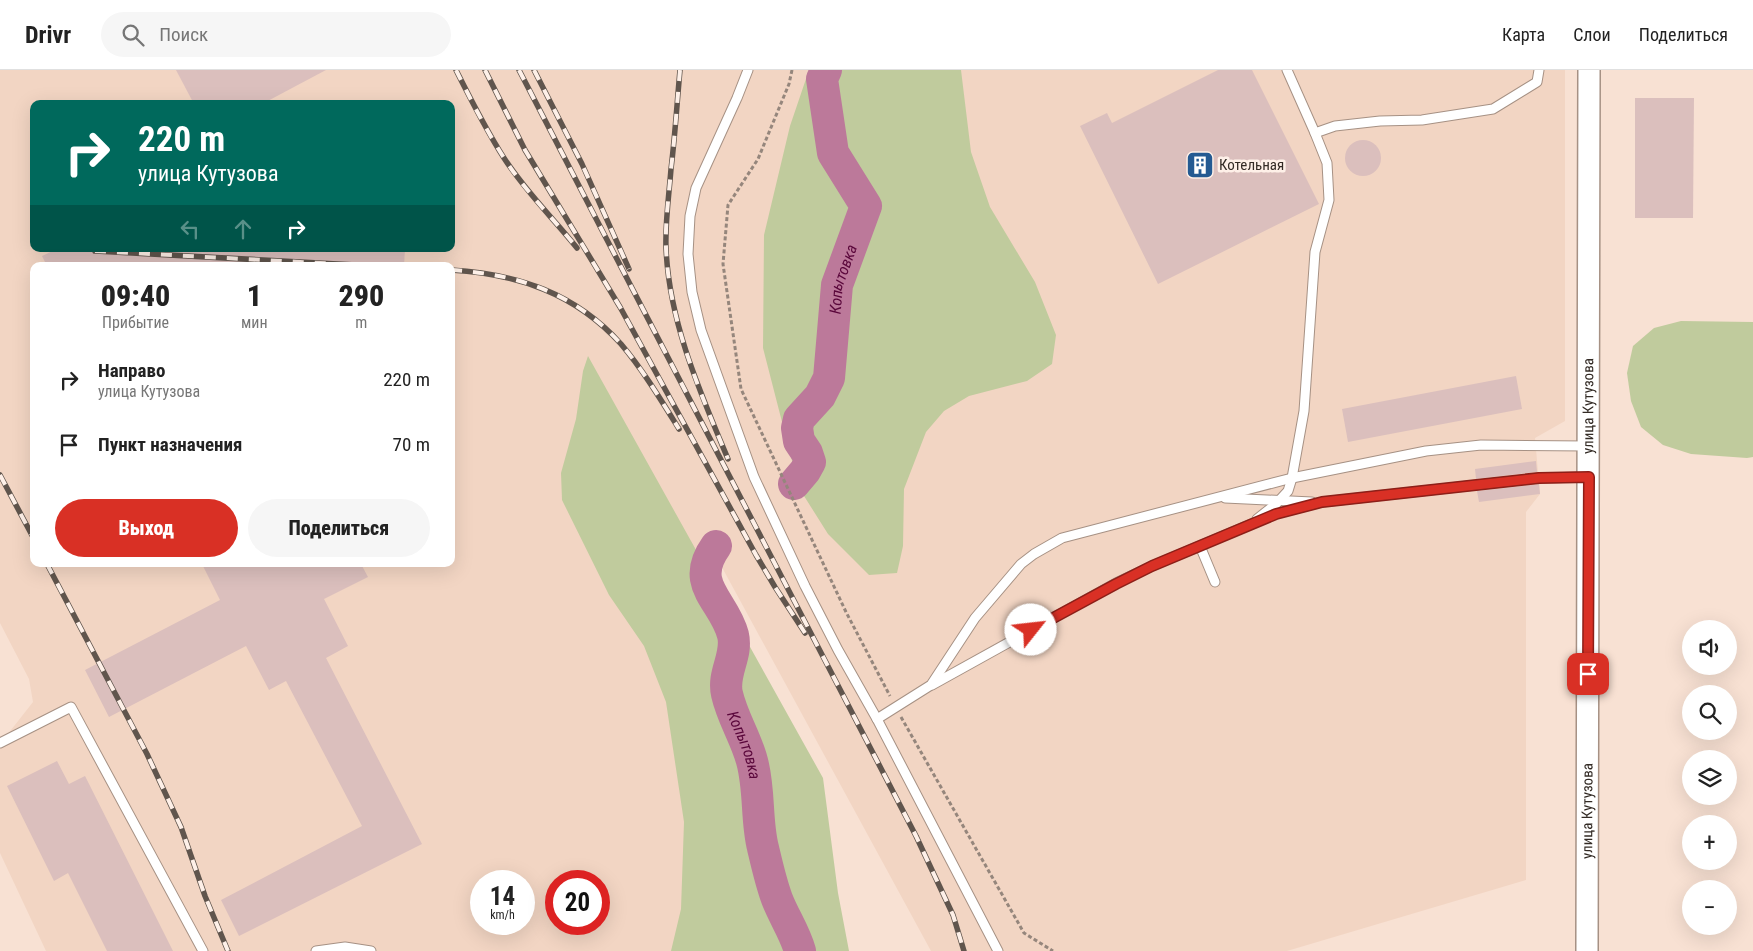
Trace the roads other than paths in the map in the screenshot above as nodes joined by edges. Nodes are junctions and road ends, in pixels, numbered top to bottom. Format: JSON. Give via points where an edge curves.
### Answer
{"nodes":[{"id":1,"x":748,"y":70,"type":"edge"},
{"id":2,"x":1288,"y":70,"type":"edge"},
{"id":3,"x":1539,"y":70,"type":"edge"},
{"id":4,"x":1589,"y":70,"type":"edge"},
{"id":5,"x":1315,"y":132,"type":"junction"},
{"id":6,"x":1588,"y":446,"type":"junction"},
{"id":7,"x":1589,"y":477,"type":"junction"},
{"id":8,"x":1292,"y":478,"type":"junction"},
{"id":9,"x":1216,"y":498,"type":"junction"},
{"id":10,"x":1279,"y":500,"type":"junction"},
{"id":11,"x":1322,"y":502,"type":"junction"},
{"id":12,"x":1249,"y":525,"type":"junction"},
{"id":13,"x":1200,"y":546,"type":"junction"},
{"id":14,"x":1215,"y":582,"type":"dead end"},
{"id":15,"x":931,"y":685,"type":"junction"},
{"id":16,"x":877,"y":718,"type":"junction"},
{"id":17,"x":0,"y":743,"type":"edge"},
{"id":18,"x":203,"y":951,"type":"edge"},
{"id":19,"x":316,"y":951,"type":"edge"},
{"id":20,"x":371,"y":951,"type":"edge"},
{"id":21,"x":998,"y":951,"type":"edge"},
{"id":22,"x":1587,"y":951,"type":"edge"}],
"edges":[{"from":1,"to":16,"type":"lane","via":[[696,188],[690,216],[688,254],[692,292],[714,368],[754,477],[805,586]]},
{"from":2,"to":5,"type":"lane"},
{"from":3,"to":5,"type":"lane","via":[[1537,82],[1494,109],[1422,120],[1335,126]]},
{"from":4,"to":6,"type":"street","name":"улица Кутузова"},
{"from":5,"to":8,"type":"lane","via":[[1327,163],[1329,200],[1315,252],[1304,411]]},
{"from":6,"to":7,"type":"street","name":"улица Кутузова"},
{"from":6,"to":8,"type":"lane","via":[[1462,447]]},
{"from":7,"to":11,"type":"lane","via":[[1539,478]]},
{"from":7,"to":22,"type":"street","name":"улица Кутузова"},
{"from":8,"to":9,"type":"lane"},
{"from":8,"to":10,"type":"lane","via":[[1288,491]]},
{"from":9,"to":10,"type":"lane"},
{"from":9,"to":15,"type":"lane","via":[[1070,536],[1047,545],[1021,564],[975,618]]},
{"from":10,"to":11,"type":"lane"},
{"from":10,"to":12,"type":"lane"},
{"from":11,"to":12,"type":"lane"},
{"from":12,"to":13,"type":"lane"},
{"from":13,"to":14,"type":"lane"},
{"from":13,"to":15,"type":"lane","via":[[1116,584]]},
{"from":15,"to":16,"type":"lane"},
{"from":16,"to":21,"type":"lane"},
{"from":17,"to":18,"type":"lane","via":[[71,707]]},
{"from":19,"to":20,"type":"lane","via":[[345,947]]}]}
